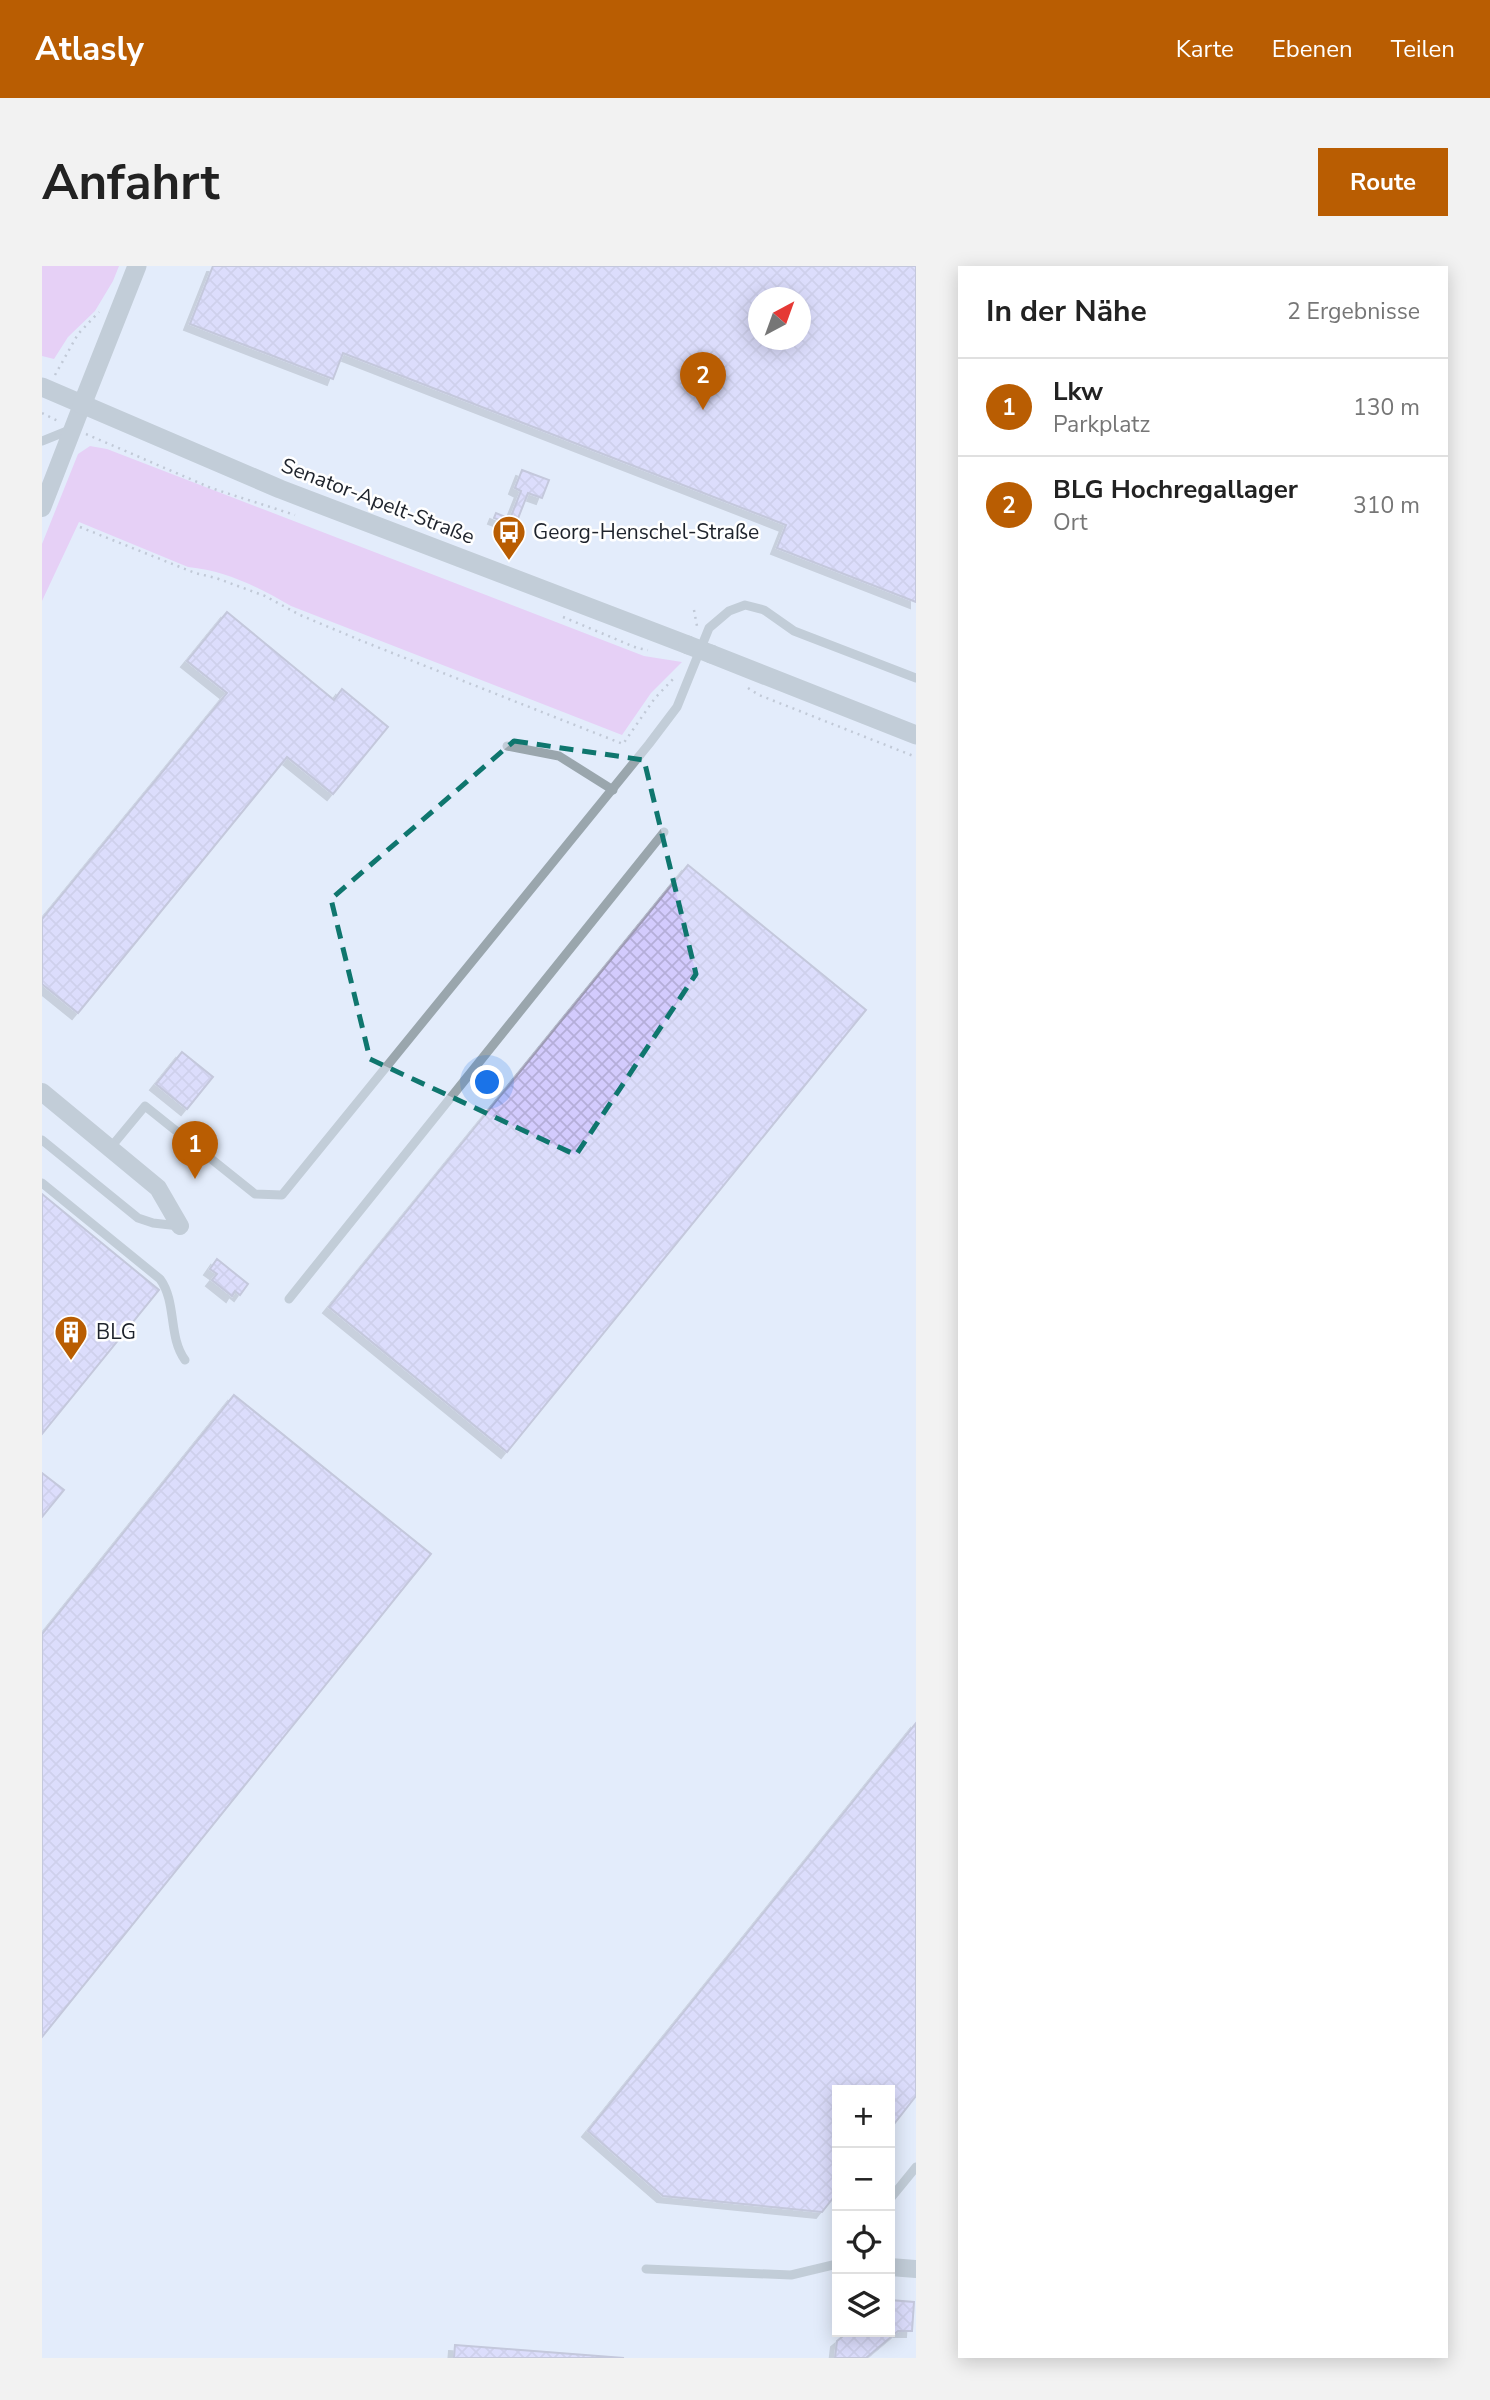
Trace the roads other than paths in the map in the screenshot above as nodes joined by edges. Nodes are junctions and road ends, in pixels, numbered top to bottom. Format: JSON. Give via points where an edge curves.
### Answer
{"nodes":[{"id":1,"x":137,"y":266,"type":"edge"},
{"id":2,"x":45,"y":389,"type":"edge"},
{"id":3,"x":82,"y":405,"type":"junction"},
{"id":4,"x":73,"y":428,"type":"junction"},
{"id":5,"x":42,"y":441,"type":"edge"},
{"id":6,"x":42,"y":508,"type":"edge"},
{"id":7,"x":916,"y":678,"type":"edge"},
{"id":8,"x":916,"y":735,"type":"edge"},
{"id":9,"x":507,"y":746,"type":"dead end"},
{"id":10,"x":613,"y":790,"type":"junction"},
{"id":11,"x":664,"y":832,"type":"dead end"},
{"id":12,"x":42,"y":1092,"type":"edge"},
{"id":13,"x":42,"y":1140,"type":"edge"},
{"id":14,"x":111,"y":1147,"type":"junction"},
{"id":15,"x":42,"y":1183,"type":"edge"},
{"id":16,"x":180,"y":1226,"type":"joint"},
{"id":17,"x":289,"y":1299,"type":"dead end"},
{"id":18,"x":185,"y":1360,"type":"dead end"},
{"id":19,"x":916,"y":2167,"type":"edge"},
{"id":20,"x":895,"y":2193,"type":"edge"},
{"id":21,"x":832,"y":2265,"type":"edge"},
{"id":22,"x":895,"y":2267,"type":"edge"},
{"id":23,"x":646,"y":2269,"type":"dead end"},
{"id":24,"x":916,"y":2269,"type":"edge"}],
"edges":[{"from":1,"to":3,"type":"street"},
{"from":2,"to":3,"type":"street","name":"Senator-Apelt-Straße"},
{"from":3,"to":4,"type":"street"},
{"from":3,"to":8,"type":"street","name":"Senator-Apelt-Straße","bridge":true,"via":[[280,489],[693,639],[712,654]]},
{"from":4,"to":5,"type":"lane"},
{"from":4,"to":6,"type":"street"},
{"from":7,"to":10,"type":"lane","via":[[794,631],[764,610],[745,605],[729,611],[709,628],[677,707]]},
{"from":9,"to":10,"type":"lane","via":[[559,757]]},
{"from":10,"to":14,"type":"lane","via":[[282,1195],[255,1194],[145,1106]]},
{"from":11,"to":17,"type":"lane"},
{"from":12,"to":14,"type":"street"},
{"from":13,"to":16,"type":"lane","via":[[138,1218]]},
{"from":14,"to":16,"type":"street","via":[[158,1188]]},
{"from":15,"to":18,"type":"lane","via":[[160,1279],[167,1288],[179,1352]]},
{"from":19,"to":20,"type":"lane"},
{"from":21,"to":23,"type":"lane","via":[[790,2275]]},
{"from":22,"to":24,"type":"street"}]}
